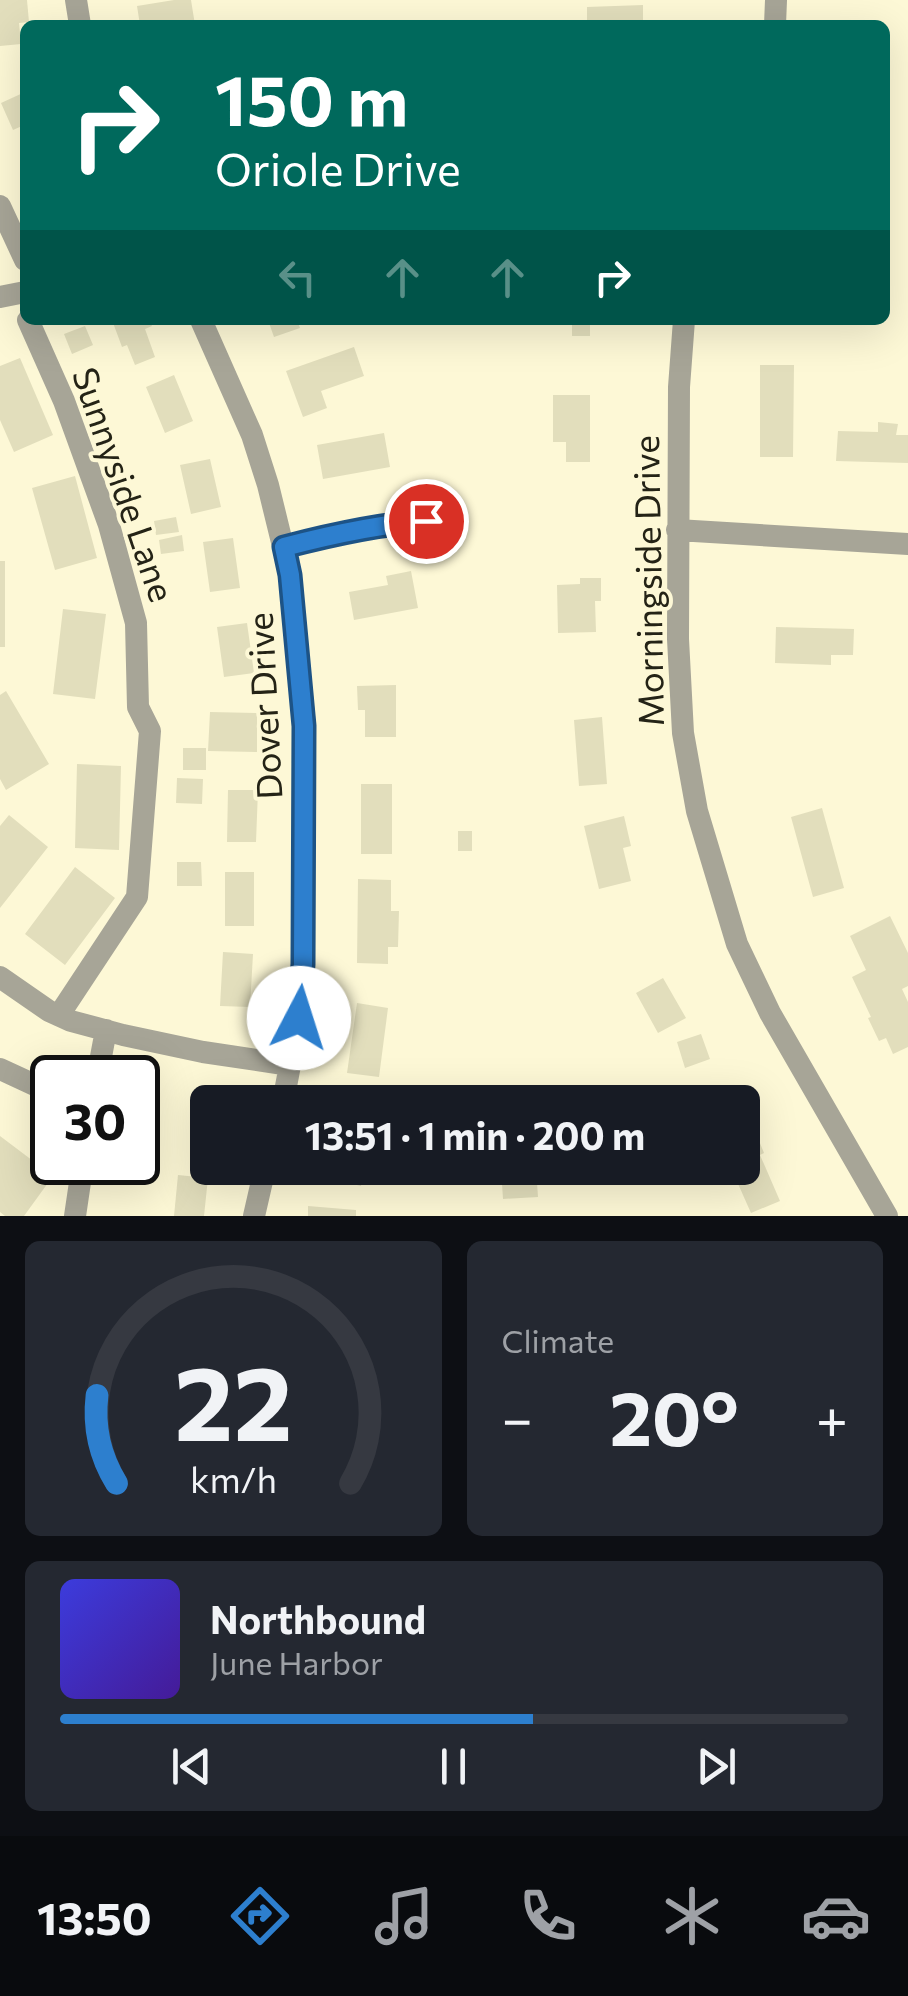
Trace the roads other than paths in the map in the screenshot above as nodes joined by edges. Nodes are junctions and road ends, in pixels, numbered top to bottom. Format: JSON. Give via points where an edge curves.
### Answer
{"nodes":[{"id":1,"x":0,"y":206,"type":"edge"},
{"id":2,"x":20,"y":249,"type":"edge"},
{"id":3,"x":0,"y":273,"type":"edge"},
{"id":4,"x":17,"y":302,"type":"edge"},
{"id":5,"x":28,"y":325,"type":"edge"},
{"id":6,"x":204,"y":325,"type":"edge"},
{"id":7,"x":684,"y":325,"type":"edge"},
{"id":8,"x":426,"y":521,"type":"dead end"},
{"id":9,"x":677,"y":530,"type":"junction"},
{"id":10,"x":908,"y":544,"type":"edge"},
{"id":11,"x":284,"y":547,"type":"junction"},
{"id":12,"x":0,"y":977,"type":"edge"},
{"id":13,"x":59,"y":1015,"type":"junction"},
{"id":14,"x":106,"y":1030,"type":"junction"},
{"id":15,"x":101,"y":1055,"type":"edge"},
{"id":16,"x":290,"y":1065,"type":"junction"},
{"id":17,"x":0,"y":1069,"type":"edge"},
{"id":18,"x":30,"y":1083,"type":"edge"},
{"id":19,"x":286,"y":1085,"type":"edge"},
{"id":20,"x":80,"y":1185,"type":"edge"},
{"id":21,"x":262,"y":1185,"type":"edge"},
{"id":22,"x":75,"y":1216,"type":"edge"},
{"id":23,"x":254,"y":1216,"type":"edge"},
{"id":24,"x":887,"y":1216,"type":"edge"}],
"edges":[{"from":1,"to":2,"type":"street"},
{"from":3,"to":4,"type":"street","name":"Sunnyside Lane"},
{"from":5,"to":13,"type":"street","name":"Sunnyside Lane","via":[[109,525],[136,623],[138,707],[150,731],[138,897]]},
{"from":6,"to":11,"type":"street","name":"Dover Drive","via":[[252,435]]},
{"from":7,"to":9,"type":"street","name":"Morningside Drive"},
{"from":8,"to":11,"type":"street"},
{"from":9,"to":10,"type":"street"},
{"from":9,"to":24,"type":"street","name":"Morningside Drive","via":[[683,733],[717,883],[770,1014]]},
{"from":11,"to":16,"type":"street","name":"Dover Drive","via":[[304,726],[303,964]]},
{"from":12,"to":13,"type":"street"},
{"from":13,"to":14,"type":"street"},
{"from":14,"to":15,"type":"street"},
{"from":14,"to":16,"type":"street"},
{"from":16,"to":19,"type":"street","name":"Dover Drive"},
{"from":17,"to":18,"type":"street"},
{"from":20,"to":22,"type":"street"},
{"from":21,"to":23,"type":"street"}]}
